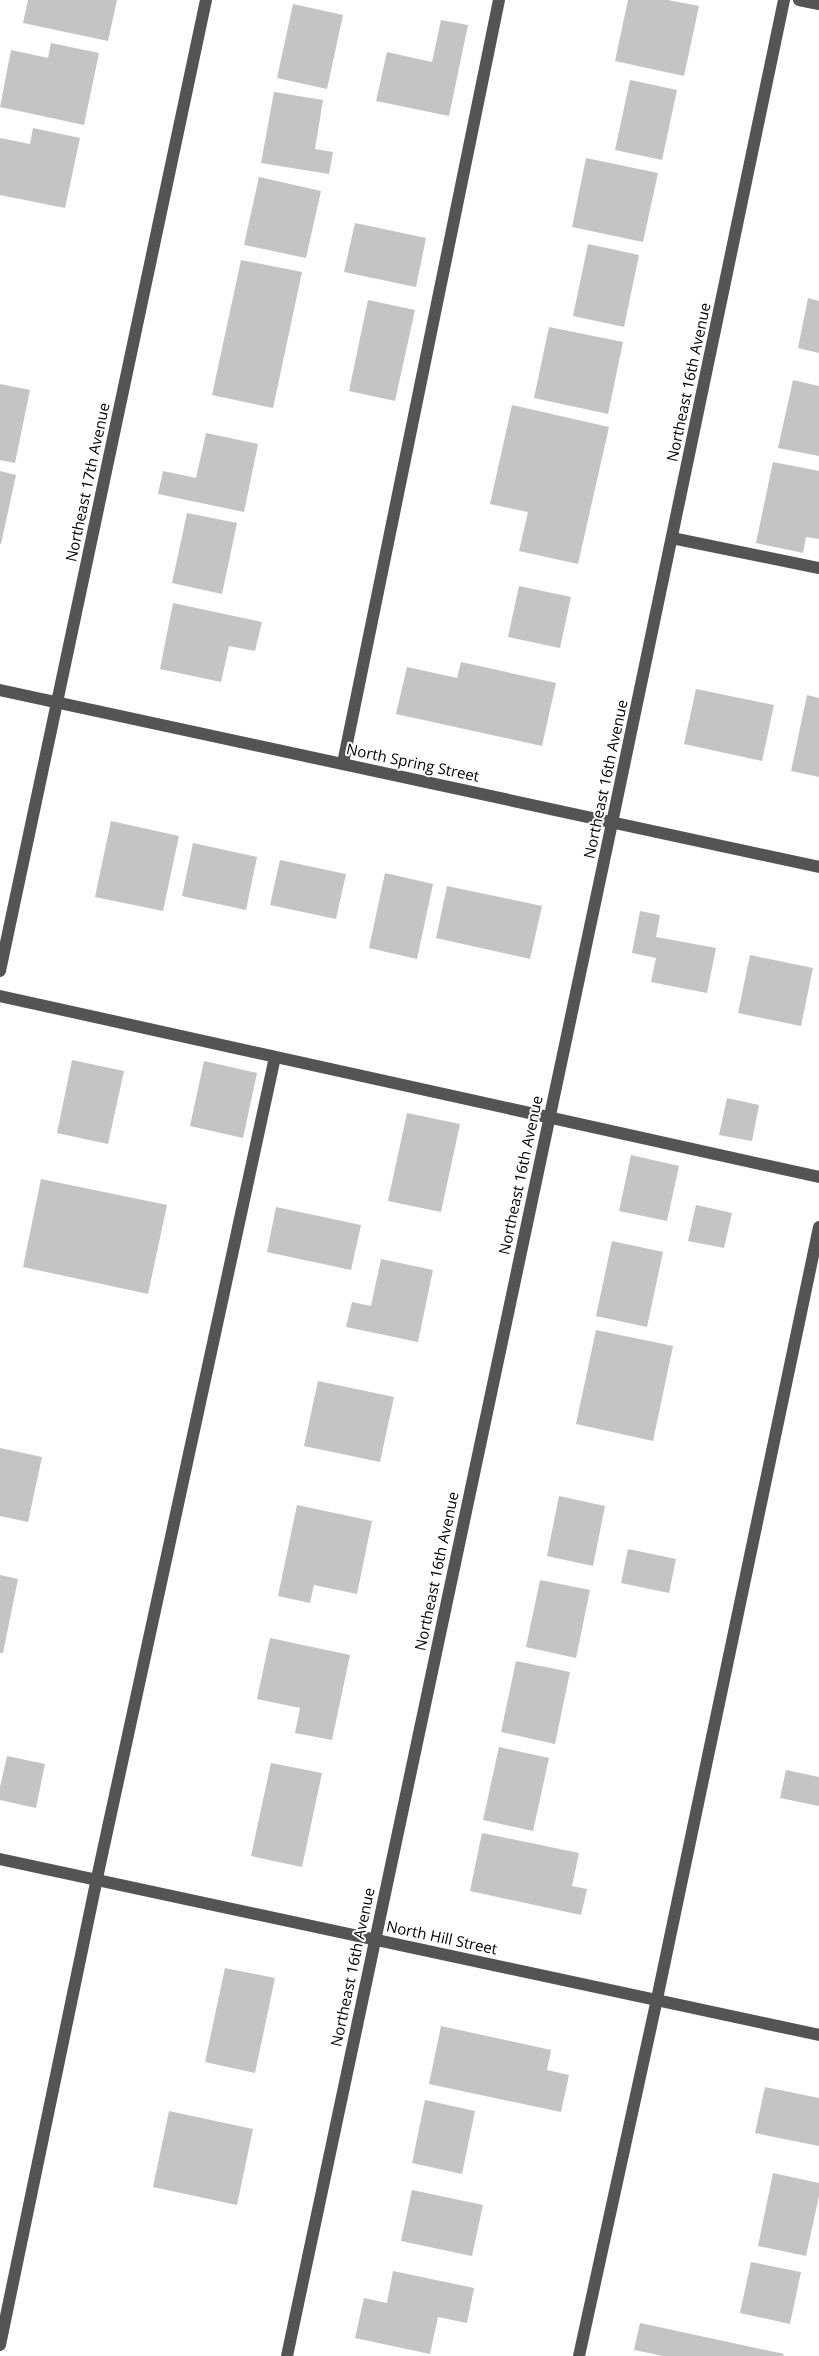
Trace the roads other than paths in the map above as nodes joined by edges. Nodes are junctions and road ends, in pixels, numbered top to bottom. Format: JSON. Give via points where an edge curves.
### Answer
{"nodes":[{"id":1,"x":206,"y":0,"type":"edge"},
{"id":2,"x":499,"y":0,"type":"edge"},
{"id":3,"x":784,"y":0,"type":"edge"},
{"id":4,"x":799,"y":0,"type":"edge"},
{"id":5,"x":819,"y":4,"type":"edge"},
{"id":6,"x":672,"y":538,"type":"junction"},
{"id":7,"x":819,"y":568,"type":"edge"},
{"id":8,"x":0,"y":690,"type":"edge"},
{"id":9,"x":57,"y":702,"type":"junction"},
{"id":10,"x":343,"y":763,"type":"junction"},
{"id":11,"x":612,"y":822,"type":"junction"},
{"id":12,"x":819,"y":866,"type":"edge"},
{"id":13,"x":0,"y":971,"type":"edge"},
{"id":14,"x":0,"y":996,"type":"edge"},
{"id":15,"x":274,"y":1057,"type":"junction"},
{"id":16,"x":549,"y":1119,"type":"junction"},
{"id":17,"x":819,"y":1177,"type":"edge"},
{"id":18,"x":819,"y":1227,"type":"edge"},
{"id":19,"x":0,"y":1859,"type":"edge"},
{"id":20,"x":98,"y":1878,"type":"junction"},
{"id":21,"x":374,"y":1939,"type":"junction"},
{"id":22,"x":656,"y":2000,"type":"junction"},
{"id":23,"x":819,"y":2035,"type":"edge"},
{"id":24,"x":0,"y":2345,"type":"edge"},
{"id":25,"x":287,"y":2356,"type":"edge"},
{"id":26,"x":579,"y":2356,"type":"edge"}],
"edges":[{"from":1,"to":9,"type":"street","name":"Northeast 17th Avenue"},
{"from":2,"to":10,"type":"street"},
{"from":3,"to":6,"type":"street","name":"Northeast 16th Avenue"},
{"from":4,"to":5,"type":"street"},
{"from":6,"to":7,"type":"street"},
{"from":6,"to":11,"type":"street","name":"Northeast 16th Avenue"},
{"from":8,"to":9,"type":"street","name":"North Spring Street"},
{"from":9,"to":10,"type":"street","name":"North Spring Street"},
{"from":9,"to":13,"type":"street","name":"Northeast 17th Avenue"},
{"from":10,"to":11,"type":"street","name":"North Spring Street"},
{"from":11,"to":12,"type":"street","name":"North Spring Street"},
{"from":11,"to":16,"type":"street","name":"Northeast 16th Avenue"},
{"from":14,"to":15,"type":"street"},
{"from":15,"to":16,"type":"street"},
{"from":15,"to":20,"type":"street"},
{"from":16,"to":17,"type":"street"},
{"from":16,"to":21,"type":"street","name":"Northeast 16th Avenue"},
{"from":18,"to":22,"type":"street"},
{"from":19,"to":20,"type":"street","name":"North Hill Street"},
{"from":20,"to":21,"type":"street","name":"North Hill Street"},
{"from":20,"to":24,"type":"street"},
{"from":21,"to":22,"type":"street","name":"North Hill Street"},
{"from":21,"to":25,"type":"street","name":"Northeast 16th Avenue"},
{"from":22,"to":23,"type":"street","name":"North Hill Street"},
{"from":22,"to":26,"type":"street"}]}
